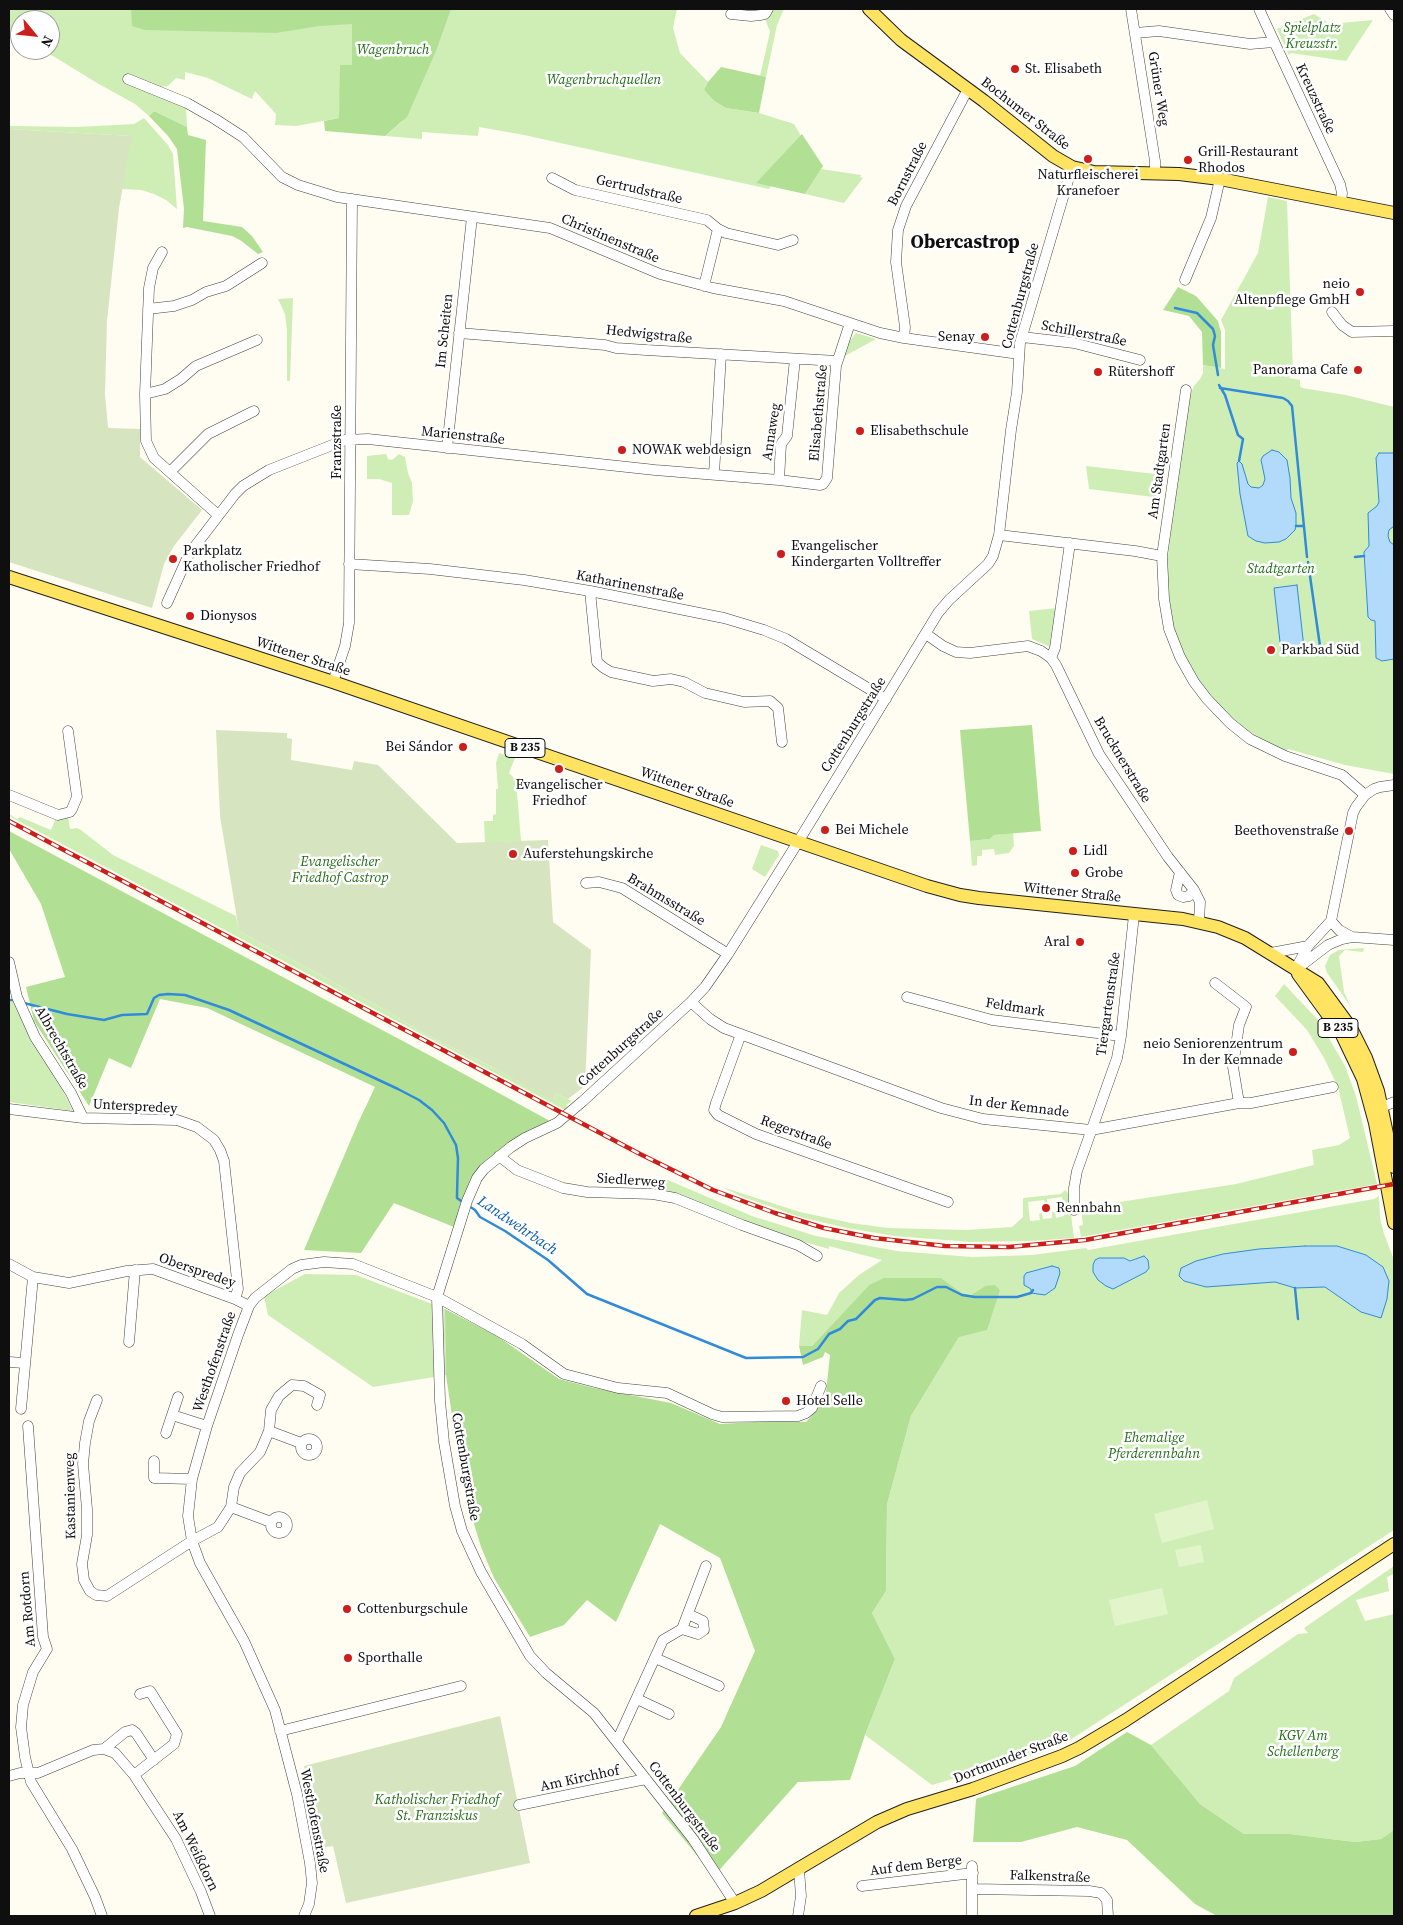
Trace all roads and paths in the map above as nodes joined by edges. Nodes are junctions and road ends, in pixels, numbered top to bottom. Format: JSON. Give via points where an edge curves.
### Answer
{"nodes":[{"id":1,"x":768,"y":9,"type":"edge"},
{"id":2,"x":869,"y":9,"type":"edge"},
{"id":3,"x":1131,"y":9,"type":"edge"},
{"id":4,"x":1259,"y":9,"type":"edge"},
{"id":5,"x":1390,"y":9,"type":"edge"},
{"id":6,"x":731,"y":14,"type":"dead end"},
{"id":7,"x":1394,"y":15,"type":"edge"},
{"id":8,"x":1135,"y":33,"type":"junction"},
{"id":9,"x":1274,"y":42,"type":"junction"},
{"id":10,"x":128,"y":79,"type":"dead end"},
{"id":11,"x":968,"y":89,"type":"junction"},
{"id":12,"x":1072,"y":167,"type":"junction"},
{"id":13,"x":1155,"y":173,"type":"junction"},
{"id":14,"x":552,"y":178,"type":"dead end"},
{"id":15,"x":1220,"y":179,"type":"junction"},
{"id":16,"x":352,"y":199,"type":"junction"},
{"id":17,"x":1341,"y":202,"type":"junction"},
{"id":18,"x":1394,"y":213,"type":"edge"},
{"id":19,"x":472,"y":217,"type":"junction"},
{"id":20,"x":718,"y":229,"type":"junction"},
{"id":21,"x":793,"y":240,"type":"dead end"},
{"id":22,"x":162,"y":252,"type":"dead end"},
{"id":23,"x":262,"y":263,"type":"dead end"},
{"id":24,"x":1185,"y":280,"type":"dead end"},
{"id":25,"x":704,"y":286,"type":"junction"},
{"id":26,"x":148,"y":308,"type":"junction"},
{"id":27,"x":1332,"y":312,"type":"dead end"},
{"id":28,"x":850,"y":324,"type":"junction"},
{"id":29,"x":1394,"y":332,"type":"edge"},
{"id":30,"x":459,"y":333,"type":"junction"},
{"id":31,"x":1022,"y":337,"type":"junction"},
{"id":32,"x":904,"y":338,"type":"junction"},
{"id":33,"x":257,"y":340,"type":"dead end"},
{"id":34,"x":721,"y":354,"type":"junction"},
{"id":35,"x":1019,"y":354,"type":"junction"},
{"id":36,"x":795,"y":359,"type":"junction"},
{"id":37,"x":1140,"y":360,"type":"dead end"},
{"id":38,"x":837,"y":361,"type":"junction"},
{"id":39,"x":1186,"y":390,"type":"dead end"},
{"id":40,"x":145,"y":394,"type":"junction"},
{"id":41,"x":254,"y":411,"type":"dead end"},
{"id":42,"x":351,"y":440,"type":"junction"},
{"id":43,"x":447,"y":448,"type":"junction"},
{"id":44,"x":170,"y":472,"type":"junction"},
{"id":45,"x":714,"y":474,"type":"junction"},
{"id":46,"x":827,"y":478,"type":"joint"},
{"id":47,"x":779,"y":480,"type":"junction"},
{"id":48,"x":218,"y":515,"type":"junction"},
{"id":49,"x":999,"y":535,"type":"junction"},
{"id":50,"x":1070,"y":543,"type":"junction"},
{"id":51,"x":1162,"y":556,"type":"junction"},
{"id":52,"x":349,"y":564,"type":"junction"},
{"id":53,"x":9,"y":577,"type":"edge"},
{"id":54,"x":590,"y":591,"type":"junction"},
{"id":55,"x":167,"y":602,"type":"dead end"},
{"id":56,"x":926,"y":634,"type":"junction"},
{"id":57,"x":1051,"y":658,"type":"junction"},
{"id":58,"x":334,"y":682,"type":"junction"},
{"id":59,"x":886,"y":699,"type":"junction"},
{"id":60,"x":68,"y":731,"type":"dead end"},
{"id":61,"x":782,"y":742,"type":"dead end"},
{"id":62,"x":1394,"y":785,"type":"edge"},
{"id":63,"x":9,"y":795,"type":"edge"},
{"id":64,"x":1365,"y":795,"type":"junction"},
{"id":65,"x":798,"y":842,"type":"junction"},
{"id":66,"x":1180,"y":872,"type":"junction"},
{"id":67,"x":586,"y":883,"type":"dead end"},
{"id":68,"x":1194,"y":890,"type":"junction"},
{"id":69,"x":1134,"y":915,"type":"junction"},
{"id":70,"x":1330,"y":920,"type":"junction"},
{"id":71,"x":1199,"y":922,"type":"junction"},
{"id":72,"x":1352,"y":937,"type":"junction"},
{"id":73,"x":1394,"y":940,"type":"edge"},
{"id":74,"x":1308,"y":946,"type":"junction"},
{"id":75,"x":1271,"y":952,"type":"junction"},
{"id":76,"x":728,"y":954,"type":"junction"},
{"id":77,"x":9,"y":962,"type":"edge"},
{"id":78,"x":1295,"y":970,"type":"junction"},
{"id":79,"x":1216,"y":983,"type":"dead end"},
{"id":80,"x":907,"y":997,"type":"dead end"},
{"id":81,"x":692,"y":1002,"type":"junction"},
{"id":82,"x":741,"y":1034,"type":"junction"},
{"id":83,"x":1121,"y":1036,"type":"junction"},
{"id":84,"x":1333,"y":1087,"type":"dead end"},
{"id":85,"x":1239,"y":1103,"type":"junction"},
{"id":86,"x":1388,"y":1104,"type":"edge"},
{"id":87,"x":9,"y":1109,"type":"edge"},
{"id":88,"x":83,"y":1118,"type":"junction"},
{"id":89,"x":1091,"y":1130,"type":"junction"},
{"id":90,"x":499,"y":1156,"type":"junction"},
{"id":91,"x":1394,"y":1167,"type":"edge"},
{"id":92,"x":948,"y":1202,"type":"dead end"},
{"id":93,"x":1074,"y":1210,"type":"dead end"},
{"id":94,"x":1394,"y":1223,"type":"edge"},
{"id":95,"x":817,"y":1256,"type":"dead end"},
{"id":96,"x":9,"y":1264,"type":"edge"},
{"id":97,"x":135,"y":1270,"type":"junction"},
{"id":98,"x":33,"y":1277,"type":"junction"},
{"id":99,"x":437,"y":1297,"type":"junction"},
{"id":100,"x":236,"y":1299,"type":"junction"},
{"id":101,"x":249,"y":1306,"type":"junction"},
{"id":102,"x":128,"y":1342,"type":"dead end"},
{"id":103,"x":9,"y":1362,"type":"edge"},
{"id":104,"x":25,"y":1363,"type":"junction"},
{"id":105,"x":821,"y":1386,"type":"dead end"},
{"id":106,"x":178,"y":1396,"type":"dead end"},
{"id":107,"x":97,"y":1400,"type":"dead end"},
{"id":108,"x":317,"y":1405,"type":"dead end"},
{"id":109,"x":21,"y":1409,"type":"dead end"},
{"id":110,"x":172,"y":1415,"type":"junction"},
{"id":111,"x":28,"y":1426,"type":"dead end"},
{"id":112,"x":207,"y":1426,"type":"junction"},
{"id":113,"x":269,"y":1430,"type":"junction"},
{"id":114,"x":166,"y":1433,"type":"dead end"},
{"id":115,"x":301,"y":1443,"type":"dead end"},
{"id":116,"x":154,"y":1461,"type":"dead end"},
{"id":117,"x":192,"y":1479,"type":"junction"},
{"id":118,"x":231,"y":1507,"type":"junction"},
{"id":119,"x":271,"y":1522,"type":"dead end"},
{"id":120,"x":192,"y":1541,"type":"junction"},
{"id":121,"x":1394,"y":1544,"type":"edge"},
{"id":122,"x":706,"y":1566,"type":"dead end"},
{"id":123,"x":688,"y":1614,"type":"junction"},
{"id":124,"x":682,"y":1629,"type":"junction"},
{"id":125,"x":655,"y":1658,"type":"junction"},
{"id":126,"x":461,"y":1686,"type":"dead end"},
{"id":127,"x":720,"y":1686,"type":"dead end"},
{"id":128,"x":140,"y":1694,"type":"dead end"},
{"id":129,"x":637,"y":1699,"type":"junction"},
{"id":130,"x":669,"y":1714,"type":"dead end"},
{"id":131,"x":280,"y":1731,"type":"junction"},
{"id":132,"x":617,"y":1741,"type":"junction"},
{"id":133,"x":104,"y":1749,"type":"junction"},
{"id":134,"x":154,"y":1760,"type":"junction"},
{"id":135,"x":30,"y":1774,"type":"junction"},
{"id":136,"x":134,"y":1775,"type":"junction"},
{"id":137,"x":9,"y":1776,"type":"edge"},
{"id":138,"x":646,"y":1779,"type":"junction"},
{"id":139,"x":519,"y":1805,"type":"dead end"},
{"id":140,"x":799,"y":1870,"type":"junction"},
{"id":141,"x":862,"y":1886,"type":"dead end"},
{"id":142,"x":973,"y":1889,"type":"junction"},
{"id":143,"x":735,"y":1903,"type":"junction"},
{"id":144,"x":102,"y":1916,"type":"edge"},
{"id":145,"x":210,"y":1916,"type":"edge"},
{"id":146,"x":304,"y":1916,"type":"edge"},
{"id":147,"x":696,"y":1916,"type":"edge"},
{"id":148,"x":798,"y":1916,"type":"edge"},
{"id":149,"x":972,"y":1916,"type":"edge"},
{"id":150,"x":1108,"y":1916,"type":"edge"}],
"edges":[{"from":1,"to":6,"type":"street","via":[[761,15]]},
{"from":2,"to":11,"type":"main road","name":"Bochumer Straße","via":[[895,35]]},
{"from":3,"to":8,"type":"street","name":"Grüner Weg"},
{"from":4,"to":9,"type":"street","name":"Kreuzstraße"},
{"from":5,"to":7,"type":"street"},
{"from":8,"to":9,"type":"street","via":[[1158,31],[1250,44]]},
{"from":8,"to":13,"type":"street","name":"Grüner Weg"},
{"from":9,"to":17,"type":"street","name":"Kreuzstraße","via":[[1340,184]]},
{"from":10,"to":16,"type":"street","name":"Christinenstraße","via":[[187,103],[215,119],[243,137],[292,183]]},
{"from":11,"to":12,"type":"main road","name":"Bochumer Straße","via":[[1053,156]]},
{"from":11,"to":32,"type":"street","name":"Bornstraße","via":[[906,206],[898,230],[896,262]]},
{"from":12,"to":13,"type":"main road","name":"Bochumer Straße","via":[[1094,172]]},
{"from":12,"to":31,"type":"street","name":"Cottenburgstraße"},
{"from":13,"to":15,"type":"main road","name":"Bochumer Straße"},
{"from":14,"to":20,"type":"street","name":"Gertrudstraße","via":[[575,190],[707,220]]},
{"from":15,"to":17,"type":"main road","name":"Bochumer Straße"},
{"from":15,"to":24,"type":"street","via":[[1211,218]]},
{"from":16,"to":19,"type":"street","name":"Christinenstraße"},
{"from":16,"to":42,"type":"street","name":"Franzstraße"},
{"from":17,"to":18,"type":"main road","name":"Bochumer Straße"},
{"from":19,"to":25,"type":"street","name":"Christinenstraße","via":[[557,230],[654,272]]},
{"from":19,"to":30,"type":"street","name":"Im Scheiten"},
{"from":20,"to":21,"type":"street","name":"Gertrudstraße","via":[[778,245]]},
{"from":20,"to":25,"type":"street"},
{"from":22,"to":26,"type":"street","via":[[153,268]]},
{"from":23,"to":26,"type":"street","via":[[226,286],[192,300],[174,306]]},
{"from":25,"to":28,"type":"street","name":"Christinenstraße","via":[[784,301]]},
{"from":26,"to":40,"type":"street"},
{"from":27,"to":29,"type":"street","via":[[1352,332]]},
{"from":28,"to":32,"type":"street","name":"Christinenstraße"},
{"from":28,"to":38,"type":"street","name":"Elisabethstraße"},
{"from":30,"to":34,"type":"street","name":"Hedwigstraße"},
{"from":30,"to":43,"type":"street","name":"Im Scheiten"},
{"from":31,"to":35,"type":"street","name":"Cottenburgstraße"},
{"from":31,"to":37,"type":"street","name":"Schillerstraße","via":[[1074,343]]},
{"from":32,"to":35,"type":"street","name":"Christinenstraße"},
{"from":33,"to":40,"type":"street","via":[[196,366],[165,389]]},
{"from":34,"to":36,"type":"street","name":"Hedwigstraße"},
{"from":34,"to":45,"type":"street"},
{"from":35,"to":49,"type":"street","name":"Cottenburgstraße"},
{"from":36,"to":38,"type":"street","name":"Hedwigstraße"},
{"from":36,"to":47,"type":"street","name":"Annaweg","via":[[787,436],[781,444]]},
{"from":38,"to":46,"type":"street","name":"Elisabethstraße"},
{"from":39,"to":51,"type":"street","name":"Am Stadtgarten"},
{"from":40,"to":44,"type":"street","via":[[146,441],[154,458]]},
{"from":41,"to":44,"type":"street","via":[[208,434]]},
{"from":42,"to":43,"type":"street","name":"Marienstraße"},
{"from":42,"to":48,"type":"street","name":"Marienstraße","via":[[337,442],[262,474],[235,494]]},
{"from":42,"to":52,"type":"street","name":"Franzstraße"},
{"from":43,"to":45,"type":"street","name":"Marienstraße"},
{"from":44,"to":48,"type":"street"},
{"from":45,"to":47,"type":"street","name":"Marienstraße"},
{"from":46,"to":47,"type":"street","name":"Marienstraße","via":[[820,485]]},
{"from":48,"to":55,"type":"street","name":"Marienstraße","via":[[189,554]]},
{"from":49,"to":50,"type":"street"},
{"from":49,"to":56,"type":"street","name":"Cottenburgstraße","via":[[991,560],[949,600]]},
{"from":50,"to":51,"type":"street"},
{"from":50,"to":57,"type":"street"},
{"from":51,"to":64,"type":"street","name":"Am Stadtgarten","via":[[1169,628],[1180,657],[1207,699],[1250,739],[1285,756],[1342,775]]},
{"from":52,"to":54,"type":"street","name":"Katharinenstraße","via":[[430,569]]},
{"from":52,"to":58,"type":"street","name":"Franzstraße","via":[[349,623]]},
{"from":53,"to":58,"type":"main road","name":"Wittener Straße","number":"B 235"},
{"from":54,"to":59,"type":"street","name":"Katharinenstraße","via":[[724,618],[764,630],[786,639]]},
{"from":54,"to":61,"type":"street","via":[[598,662],[604,668],[654,681],[671,679],[684,682],[705,692],[744,702],[770,701],[778,708]]},
{"from":56,"to":57,"type":"street","via":[[956,652],[1028,646]]},
{"from":56,"to":59,"type":"street","name":"Cottenburgstraße"},
{"from":57,"to":66,"type":"street","name":"Brucknerstraße","via":[[1096,749]]},
{"from":58,"to":65,"type":"main road","name":"Wittener Straße","number":"B 235"},
{"from":59,"to":65,"type":"street","name":"Cottenburgstraße"},
{"from":60,"to":63,"type":"street","via":[[77,797],[70,812],[58,815]]},
{"from":62,"to":64,"type":"street","via":[[1380,787]]},
{"from":64,"to":70,"type":"street","via":[[1353,813]]},
{"from":65,"to":69,"type":"main road","name":"Wittener Straße","number":"B 235","via":[[960,895]]},
{"from":65,"to":76,"type":"street","name":"Cottenburgstraße"},
{"from":66,"to":68,"type":"street","name":"Brucknerstraße"},
{"from":66,"to":68,"type":"street","via":[[1178,895],[1183,898]]},
{"from":67,"to":76,"type":"street","name":"Brahmsstraße","via":[[599,882],[622,888]]},
{"from":68,"to":71,"type":"street","name":"Brucknerstraße","via":[[1200,902]]},
{"from":69,"to":71,"type":"main road","name":"Wittener Straße","number":"B 235"},
{"from":69,"to":83,"type":"street","name":"Tiergartenstraße"},
{"from":70,"to":72,"type":"street"},
{"from":70,"to":74,"type":"street"},
{"from":71,"to":75,"type":"main road","name":"Wittener Straße","number":"B 235","via":[[1245,938]]},
{"from":72,"to":73,"type":"street"},
{"from":72,"to":78,"type":"street","via":[[1328,945]]},
{"from":74,"to":75,"type":"street"},
{"from":74,"to":78,"type":"street"},
{"from":75,"to":78,"type":"main road","name":"Wittener Straße","number":"B 235"},
{"from":76,"to":81,"type":"street","name":"Cottenburgstraße"},
{"from":77,"to":88,"type":"street","name":"Albrechtstraße","via":[[17,997],[35,1038],[71,1093]]},
{"from":78,"to":86,"type":"main road","number":"B 235","via":[[1318,983],[1351,1028]]},
{"from":78,"to":94,"type":"main road","number":"B 235","via":[[1341,1033],[1363,1079]]},
{"from":79,"to":85,"type":"street","via":[[1246,1006],[1239,1025],[1233,1067]]},
{"from":80,"to":83,"type":"street","name":"Feldmark","via":[[992,1020]]},
{"from":81,"to":82,"type":"street","name":"In der Kemnade","via":[[716,1024]]},
{"from":81,"to":90,"type":"street","name":"Cottenburgstraße","via":[[557,1123],[525,1138]]},
{"from":82,"to":89,"type":"street","name":"In der Kemnade","via":[[941,1108],[983,1119]]},
{"from":82,"to":92,"type":"street","name":"Regerstraße","via":[[714,1110],[718,1115],[756,1134]]},
{"from":83,"to":89,"type":"street","name":"Tiergartenstraße","via":[[1117,1058]]},
{"from":84,"to":85,"type":"street","name":"In der Kemnade"},
{"from":85,"to":89,"type":"street","name":"In der Kemnade"},
{"from":86,"to":91,"type":"main road","number":"B 235"},
{"from":87,"to":88,"type":"street","name":"Unterspredey"},
{"from":88,"to":100,"type":"street","name":"Unterspredey","via":[[177,1120],[196,1127],[214,1140],[224,1161],[238,1289]]},
{"from":89,"to":93,"type":"street","name":"Tiergartenstraße","via":[[1074,1188]]},
{"from":90,"to":95,"type":"street","name":"Siedlerweg","via":[[517,1170],[563,1188],[676,1198],[798,1245]]},
{"from":90,"to":99,"type":"street","name":"Cottenburgstraße","via":[[477,1178]]},
{"from":96,"to":98,"type":"street","name":"Oberspredey"},
{"from":97,"to":98,"type":"street","name":"Oberspredey","via":[[68,1283]]},
{"from":97,"to":100,"type":"street","name":"Oberspredey","via":[[160,1271]]},
{"from":97,"to":102,"type":"street"},
{"from":98,"to":104,"type":"street"},
{"from":99,"to":101,"type":"street","name":"Westhofenstraße","via":[[353,1264],[324,1262],[292,1269],[266,1288]]},
{"from":99,"to":105,"type":"street","name":"Westhofenstraße","via":[[522,1344],[564,1374],[618,1388],[668,1393],[712,1414],[806,1414]]},
{"from":99,"to":132,"type":"street","name":"Cottenburgstraße","via":[[444,1442],[462,1531],[480,1572],[530,1656],[546,1674],[594,1712]]},
{"from":100,"to":101,"type":"street","name":"Oberspredey"},
{"from":101,"to":112,"type":"street","name":"Westhofenstraße"},
{"from":103,"to":104,"type":"street"},
{"from":104,"to":109,"type":"street"},
{"from":106,"to":110,"type":"street","name":"Westhofenstraße"},
{"from":107,"to":120,"type":"street","name":"Kastanienweg","via":[[84,1443],[83,1464],[87,1536],[82,1564],[84,1580],[90,1591],[107,1596]]},
{"from":108,"to":113,"type":"street","via":[[320,1395],[304,1386],[292,1386],[279,1396],[271,1410]]},
{"from":110,"to":112,"type":"street","name":"Westhofenstraße"},
{"from":110,"to":114,"type":"street","name":"Westhofenstraße"},
{"from":111,"to":135,"type":"street","name":"Am Rotdorn","via":[[42,1637],[47,1649],[33,1672],[23,1705],[21,1728]]},
{"from":112,"to":117,"type":"street","name":"Westhofenstraße"},
{"from":113,"to":115,"type":"street"},
{"from":113,"to":118,"type":"street","via":[[260,1452],[240,1473]]},
{"from":116,"to":117,"type":"street","via":[[154,1478]]},
{"from":117,"to":120,"type":"street","name":"Westhofenstraße","via":[[188,1516]]},
{"from":118,"to":119,"type":"street"},
{"from":118,"to":120,"type":"street","via":[[218,1527]]},
{"from":120,"to":131,"type":"street","name":"Westhofenstraße","via":[[200,1563],[254,1662],[275,1710]]},
{"from":121,"to":140,"type":"main road","name":"Dortmunder Straße","via":[[1126,1720],[1078,1748],[877,1822]]},
{"from":122,"to":123,"type":"street"},
{"from":123,"to":124,"type":"street"},
{"from":123,"to":124,"type":"street","via":[[703,1621],[704,1630],[698,1634]]},
{"from":124,"to":125,"type":"street","via":[[663,1640]]},
{"from":125,"to":127,"type":"street"},
{"from":125,"to":129,"type":"street"},
{"from":126,"to":131,"type":"street"},
{"from":128,"to":134,"type":"street","via":[[150,1691],[177,1734],[174,1744]]},
{"from":129,"to":130,"type":"street"},
{"from":129,"to":132,"type":"street"},
{"from":131,"to":146,"type":"street","name":"Westhofenstraße","via":[[297,1794],[310,1863],[312,1884]]},
{"from":132,"to":138,"type":"street","name":"Cottenburgstraße"},
{"from":133,"to":134,"type":"street","via":[[124,1732],[132,1730]]},
{"from":133,"to":135,"type":"street","via":[[93,1750]]},
{"from":133,"to":136,"type":"street","name":"Am Weißdorn","via":[[115,1753]]},
{"from":134,"to":136,"type":"street"},
{"from":135,"to":137,"type":"street","via":[[20,1772]]},
{"from":135,"to":144,"type":"street","name":"Am Rotdorn","via":[[31,1782],[72,1849]]},
{"from":136,"to":145,"type":"street","name":"Am Weißdorn","via":[[176,1838]]},
{"from":138,"to":139,"type":"street","name":"Am Kirchhof"},
{"from":138,"to":143,"type":"street","name":"Cottenburgstraße","via":[[693,1839]]},
{"from":140,"to":143,"type":"main road","name":"Dortmunder Straße"},
{"from":140,"to":148,"type":"street","via":[[801,1896]]},
{"from":141,"to":142,"type":"street","name":"Auf dem Berge","via":[[972,1870]]},
{"from":142,"to":149,"type":"street"},
{"from":142,"to":150,"type":"street","name":"Falkenstraße","via":[[1101,1893],[1107,1900]]},
{"from":143,"to":147,"type":"main road","name":"Dortmunder Straße"}]}
